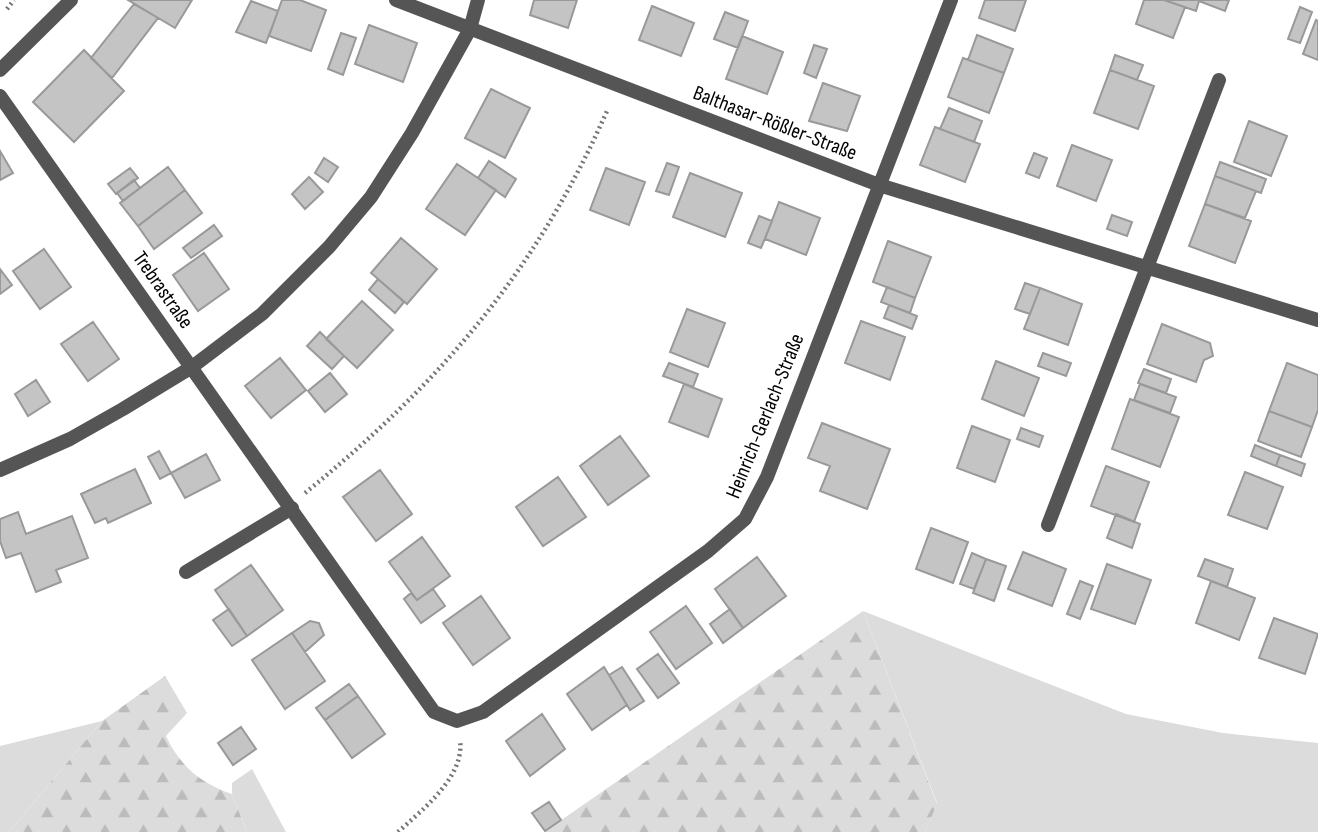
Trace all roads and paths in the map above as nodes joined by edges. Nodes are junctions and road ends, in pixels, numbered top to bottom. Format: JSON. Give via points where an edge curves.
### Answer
{"nodes":[{"id":1,"x":14,"y":0,"type":"edge"},
{"id":2,"x":71,"y":0,"type":"edge"},
{"id":3,"x":396,"y":0,"type":"edge"},
{"id":4,"x":478,"y":0,"type":"edge"},
{"id":5,"x":951,"y":0,"type":"edge"},
{"id":6,"x":7,"y":9,"type":"dead end"},
{"id":7,"x":470,"y":29,"type":"junction"},
{"id":8,"x":0,"y":70,"type":"edge"},
{"id":9,"x":1219,"y":80,"type":"dead end"},
{"id":10,"x":0,"y":96,"type":"edge"},
{"id":11,"x":607,"y":111,"type":"dead end"},
{"id":12,"x":879,"y":185,"type":"junction"},
{"id":13,"x":1145,"y":268,"type":"junction"},
{"id":14,"x":1318,"y":320,"type":"edge"},
{"id":15,"x":192,"y":366,"type":"junction"},
{"id":16,"x":0,"y":470,"type":"edge"},
{"id":17,"x":291,"y":506,"type":"junction"},
{"id":18,"x":1048,"y":525,"type":"dead end"},
{"id":19,"x":186,"y":572,"type":"dead end"},
{"id":20,"x":457,"y":721,"type":"junction"},
{"id":21,"x":398,"y":832,"type":"edge"}],
"edges":[{"from":1,"to":6,"type":"path"},
{"from":2,"to":8,"type":"street"},
{"from":3,"to":7,"type":"street","name":"Balthasar-Rößler-Straße"},
{"from":4,"to":7,"type":"street"},
{"from":5,"to":12,"type":"street","name":"Heinrich-Gerlach-Straße"},
{"from":7,"to":12,"type":"street","name":"Balthasar-Rößler-Straße"},
{"from":7,"to":15,"type":"street","via":[[371,197],[262,314]]},
{"from":9,"to":13,"type":"street"},
{"from":10,"to":15,"type":"street","name":"Trebrastraße"},
{"from":11,"to":17,"type":"path","via":[[565,201],[504,294],[452,359]]},
{"from":12,"to":13,"type":"street","name":"Balthasar-Rößler-Straße"},
{"from":12,"to":20,"type":"street","name":"Heinrich-Gerlach-Straße","via":[[767,477],[745,519],[708,551],[483,712]]},
{"from":13,"to":14,"type":"street","name":"Balthasar-Rößler-Straße"},
{"from":13,"to":18,"type":"street"},
{"from":15,"to":16,"type":"street","via":[[70,439]]},
{"from":15,"to":17,"type":"street","name":"Trebrastraße"},
{"from":17,"to":19,"type":"street"},
{"from":17,"to":20,"type":"street","name":"Trebrastraße","via":[[434,712]]},
{"from":20,"to":21,"type":"path","via":[[461,750],[452,774]]}]}
